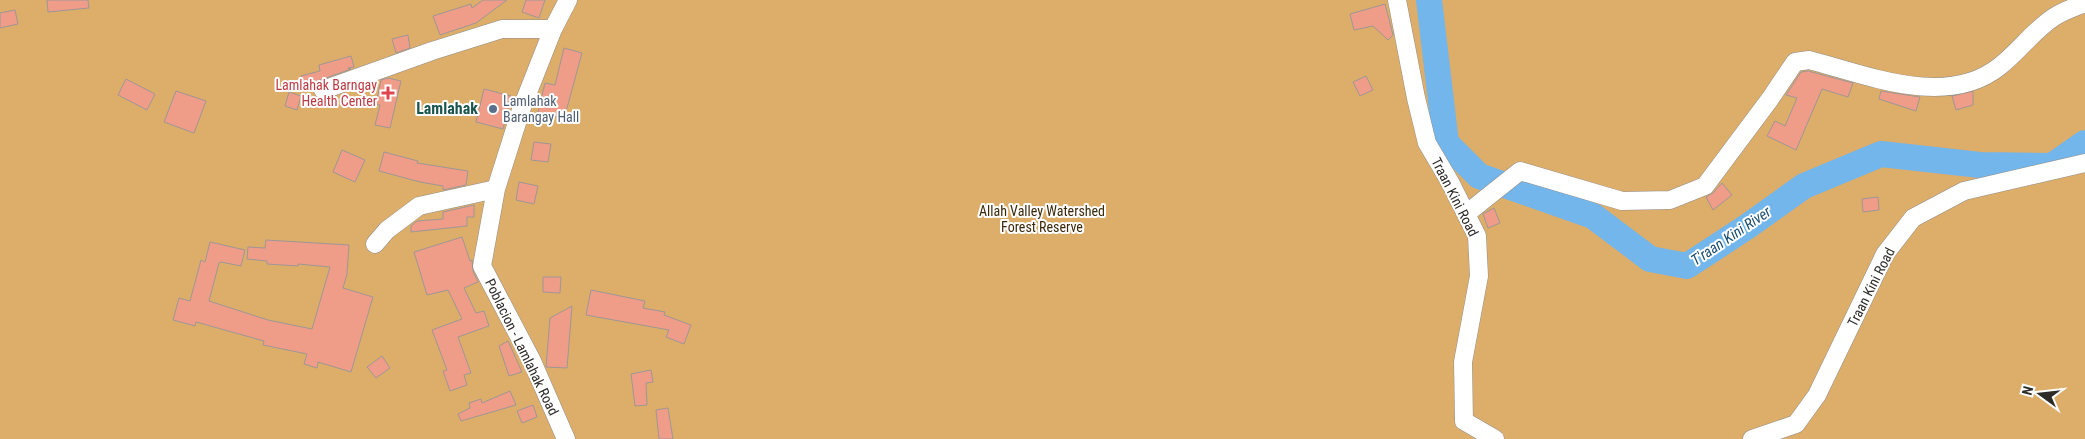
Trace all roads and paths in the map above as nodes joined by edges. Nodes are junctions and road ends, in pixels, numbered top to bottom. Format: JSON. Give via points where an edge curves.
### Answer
{"nodes":[{"id":1,"x":568,"y":0,"type":"edge"},
{"id":2,"x":1397,"y":0,"type":"edge"},
{"id":3,"x":2085,"y":3,"type":"edge"},
{"id":4,"x":553,"y":29,"type":"junction"},
{"id":5,"x":323,"y":90,"type":"dead end"},
{"id":6,"x":2085,"y":163,"type":"edge"},
{"id":7,"x":496,"y":189,"type":"junction"},
{"id":8,"x":1466,"y":214,"type":"junction"},
{"id":9,"x":375,"y":244,"type":"dead end"},
{"id":10,"x":1470,"y":432,"type":"edge"},
{"id":11,"x":566,"y":439,"type":"edge"},
{"id":12,"x":1495,"y":439,"type":"edge"},
{"id":13,"x":1752,"y":439,"type":"edge"}],
"edges":[{"from":1,"to":4,"type":"street","name":"Poblacion - Lamlahak Road"},
{"from":2,"to":8,"type":"street","name":"Traan Kini Road","via":[[1427,143]]},
{"from":3,"to":8,"type":"street","via":[[2054,17],[1999,68],[1971,82],[1948,87],[1903,85],[1809,60],[1795,62],[1705,186],[1670,200],[1622,201],[1520,171]]},
{"from":4,"to":5,"type":"street","via":[[502,29]]},
{"from":4,"to":7,"type":"street","name":"Poblacion - Lamlahak Road","via":[[521,110]]},
{"from":6,"to":13,"type":"street","name":"Traan Kini Road","via":[[1964,191],[1913,218],[1885,254],[1818,395],[1796,424]]},
{"from":7,"to":9,"type":"street","via":[[419,206],[387,230]]},
{"from":7,"to":11,"type":"street","name":"Poblacion - Lamlahak Road","via":[[482,266],[532,361]]},
{"from":8,"to":10,"type":"street","name":"Traan Kini Road","via":[[1477,236],[1480,276],[1463,362],[1464,421]]},
{"from":10,"to":12,"type":"street","name":"Traan Kini Road"}]}
